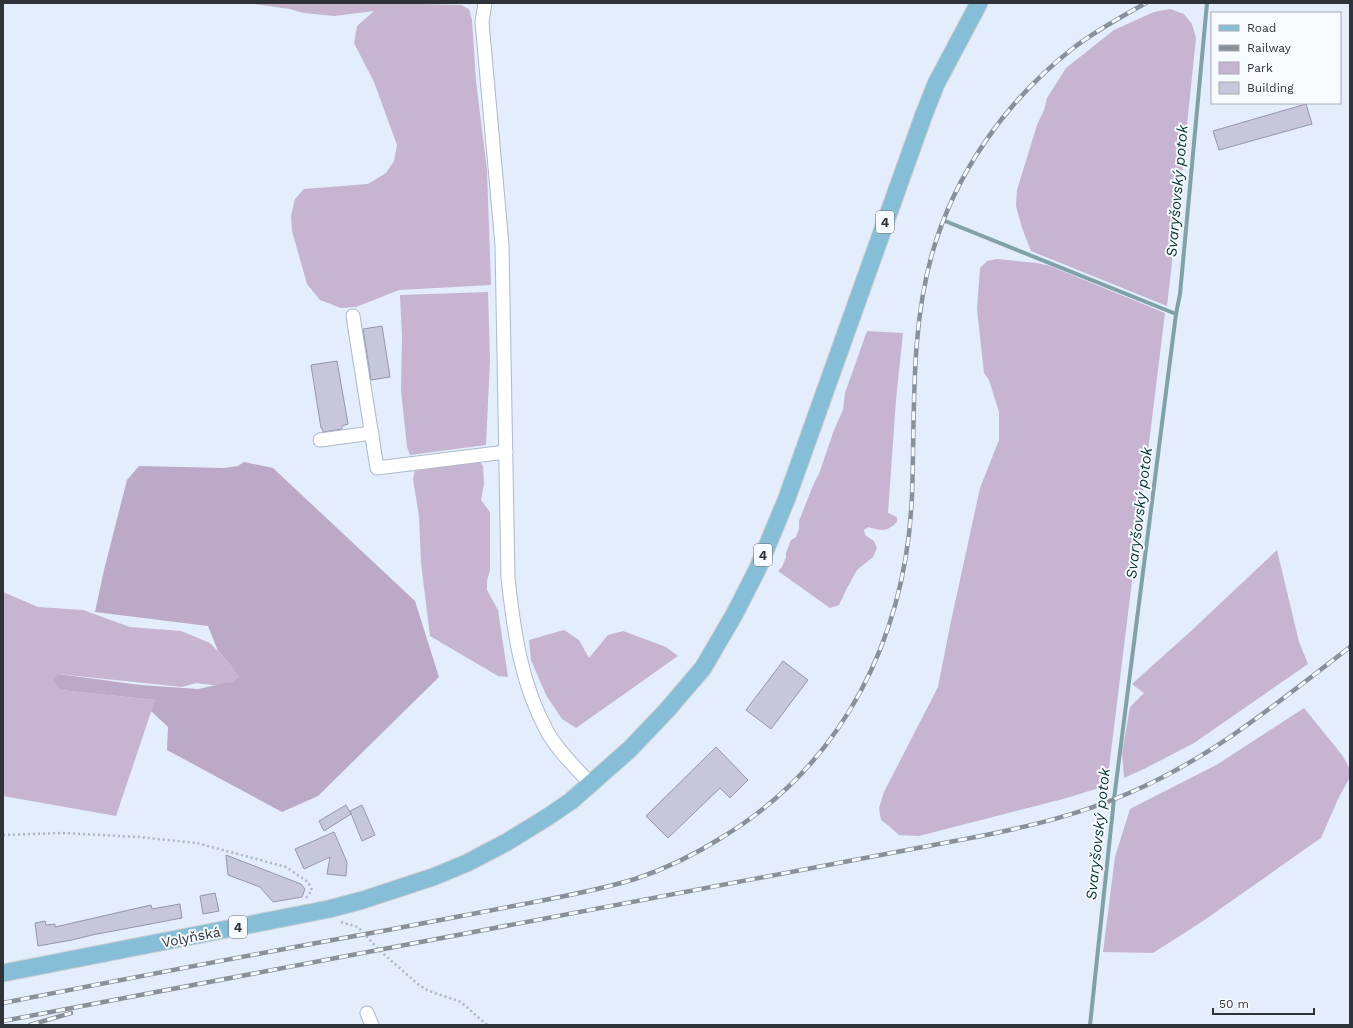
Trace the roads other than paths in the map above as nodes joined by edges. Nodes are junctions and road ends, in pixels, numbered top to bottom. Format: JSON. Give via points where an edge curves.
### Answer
{"nodes":[{"id":1,"x":485,"y":3,"type":"edge"},
{"id":2,"x":979,"y":3,"type":"edge"},
{"id":3,"x":353,"y":316,"type":"dead end"},
{"id":4,"x":372,"y":433,"type":"junction"},
{"id":5,"x":320,"y":440,"type":"dead end"},
{"id":6,"x":506,"y":452,"type":"junction"},
{"id":7,"x":591,"y":784,"type":"junction"},
{"id":8,"x":3,"y":973,"type":"edge"},
{"id":9,"x":366,"y":1013,"type":"dead end"},
{"id":10,"x":372,"y":1025,"type":"edge"}],
"edges":[{"from":1,"to":6,"type":"street","via":[[482,22],[502,245]]},
{"from":2,"to":7,"type":"main road","number":"4","via":[[936,84],[923,117],[787,498],[758,568],[703,668],[630,749]]},
{"from":3,"to":4,"type":"street"},
{"from":4,"to":5,"type":"street"},
{"from":4,"to":6,"type":"street","via":[[377,468]]},
{"from":6,"to":7,"type":"street","via":[[508,578],[519,656],[528,689],[548,734],[566,758]]},
{"from":7,"to":8,"type":"main road","name":"Volyňská","number":"4","via":[[546,818],[467,863],[363,900],[330,909]]},
{"from":9,"to":10,"type":"street"}]}
